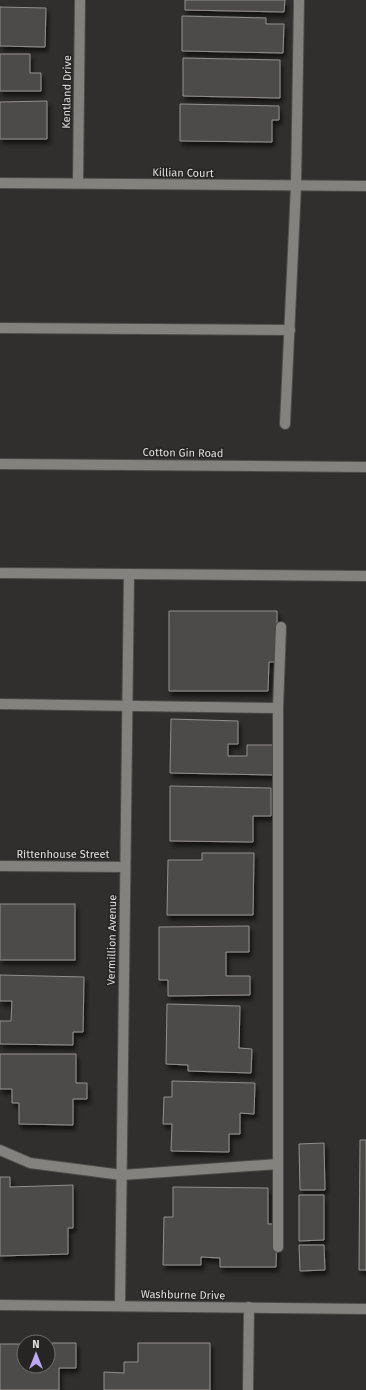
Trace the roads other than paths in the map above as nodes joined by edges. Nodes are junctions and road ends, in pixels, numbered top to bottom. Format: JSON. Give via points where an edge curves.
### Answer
{"nodes":[{"id":1,"x":80,"y":0,"type":"edge"},
{"id":2,"x":299,"y":0,"type":"edge"},
{"id":3,"x":0,"y":183,"type":"edge"},
{"id":4,"x":78,"y":183,"type":"junction"},
{"id":5,"x":296,"y":186,"type":"junction"},
{"id":6,"x":366,"y":186,"type":"edge"},
{"id":7,"x":0,"y":328,"type":"edge"},
{"id":8,"x":290,"y":330,"type":"junction"},
{"id":9,"x":285,"y":424,"type":"dead end"},
{"id":10,"x":0,"y":464,"type":"edge"},
{"id":11,"x":366,"y":467,"type":"edge"},
{"id":12,"x":0,"y":573,"type":"edge"},
{"id":13,"x":129,"y":574,"type":"junction"},
{"id":14,"x":366,"y":576,"type":"edge"},
{"id":15,"x":282,"y":627,"type":"dead end"},
{"id":16,"x":0,"y":704,"type":"edge"},
{"id":17,"x":127,"y":705,"type":"junction"},
{"id":18,"x":278,"y":708,"type":"junction"},
{"id":19,"x":0,"y":866,"type":"edge"},
{"id":20,"x":125,"y":867,"type":"junction"},
{"id":21,"x":0,"y":1150,"type":"edge"},
{"id":22,"x":278,"y":1164,"type":"junction"},
{"id":23,"x":122,"y":1175,"type":"junction"},
{"id":24,"x":278,"y":1247,"type":"dead end"},
{"id":25,"x":0,"y":1305,"type":"edge"},
{"id":26,"x":120,"y":1306,"type":"junction"},
{"id":27,"x":249,"y":1307,"type":"junction"},
{"id":28,"x":366,"y":1308,"type":"edge"},
{"id":29,"x":248,"y":1390,"type":"edge"}],
"edges":[{"from":1,"to":4,"type":"street","name":"Kentland Drive"},
{"from":2,"to":5,"type":"street"},
{"from":3,"to":4,"type":"street","name":"Killian Court"},
{"from":4,"to":5,"type":"street","name":"Killian Court"},
{"from":5,"to":6,"type":"street","name":"Killian Court"},
{"from":5,"to":8,"type":"street"},
{"from":7,"to":8,"type":"street"},
{"from":8,"to":9,"type":"street"},
{"from":10,"to":11,"type":"street","name":"Cotton Gin Road"},
{"from":12,"to":13,"type":"street"},
{"from":13,"to":14,"type":"street"},
{"from":13,"to":17,"type":"street","name":"Vermillion Avenue"},
{"from":15,"to":18,"type":"street"},
{"from":16,"to":17,"type":"street"},
{"from":17,"to":18,"type":"street"},
{"from":17,"to":20,"type":"street","name":"Vermillion Avenue"},
{"from":18,"to":22,"type":"street"},
{"from":19,"to":20,"type":"street","name":"Rittenhouse Street"},
{"from":20,"to":23,"type":"street","name":"Vermillion Avenue"},
{"from":21,"to":23,"type":"street","via":[[30,1163]]},
{"from":22,"to":23,"type":"street"},
{"from":22,"to":24,"type":"street"},
{"from":23,"to":26,"type":"street","name":"Vermillion Avenue"},
{"from":25,"to":26,"type":"street","name":"Washburne Drive"},
{"from":26,"to":27,"type":"street","name":"Washburne Drive"},
{"from":27,"to":28,"type":"street","name":"Washburne Drive"},
{"from":27,"to":29,"type":"street"}]}
